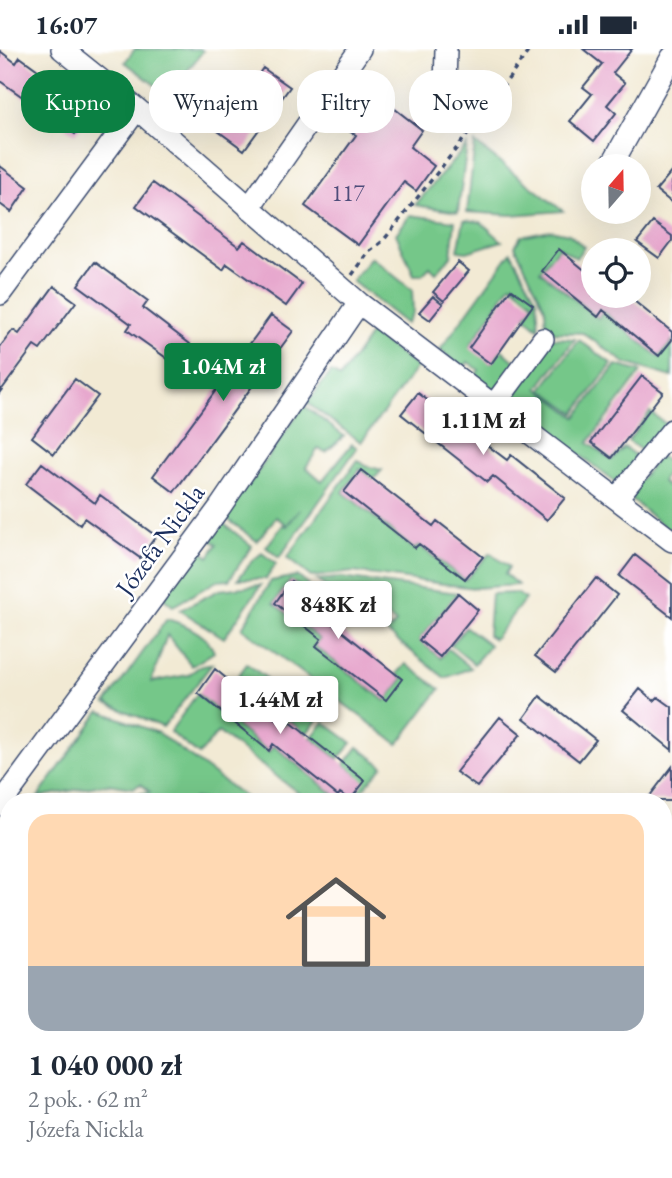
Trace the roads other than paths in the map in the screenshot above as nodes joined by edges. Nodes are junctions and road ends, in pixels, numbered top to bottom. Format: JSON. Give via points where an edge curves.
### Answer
{"nodes":[{"id":1,"x":62,"y":49,"type":"edge"},
{"id":2,"x":360,"y":49,"type":"edge"},
{"id":3,"x":446,"y":49,"type":"edge"},
{"id":4,"x":672,"y":57,"type":"edge"},
{"id":5,"x":445,"y":70,"type":"edge"},
{"id":6,"x":137,"y":109,"type":"junction"},
{"id":7,"x":618,"y":154,"type":"edge"},
{"id":8,"x":249,"y":208,"type":"junction"},
{"id":9,"x":0,"y":294,"type":"edge"},
{"id":10,"x":359,"y":303,"type":"junction"},
{"id":11,"x":543,"y":339,"type":"dead end"},
{"id":12,"x":494,"y":405,"type":"junction"},
{"id":13,"x":672,"y":430,"type":"edge"},
{"id":14,"x":617,"y":498,"type":"junction"},
{"id":15,"x":672,"y":541,"type":"edge"},
{"id":16,"x":9,"y":793,"type":"edge"}],
"edges":[{"from":1,"to":6,"type":"street"},
{"from":2,"to":8,"type":"street"},
{"from":3,"to":5,"type":"street"},
{"from":4,"to":7,"type":"street"},
{"from":6,"to":8,"type":"street"},
{"from":6,"to":9,"type":"street"},
{"from":8,"to":10,"type":"street"},
{"from":10,"to":12,"type":"street"},
{"from":10,"to":16,"type":"street","name":"Józefa Nickla","via":[[220,507]]},
{"from":11,"to":12,"type":"street"},
{"from":12,"to":14,"type":"street"},
{"from":13,"to":14,"type":"street"},
{"from":14,"to":15,"type":"street"}]}
